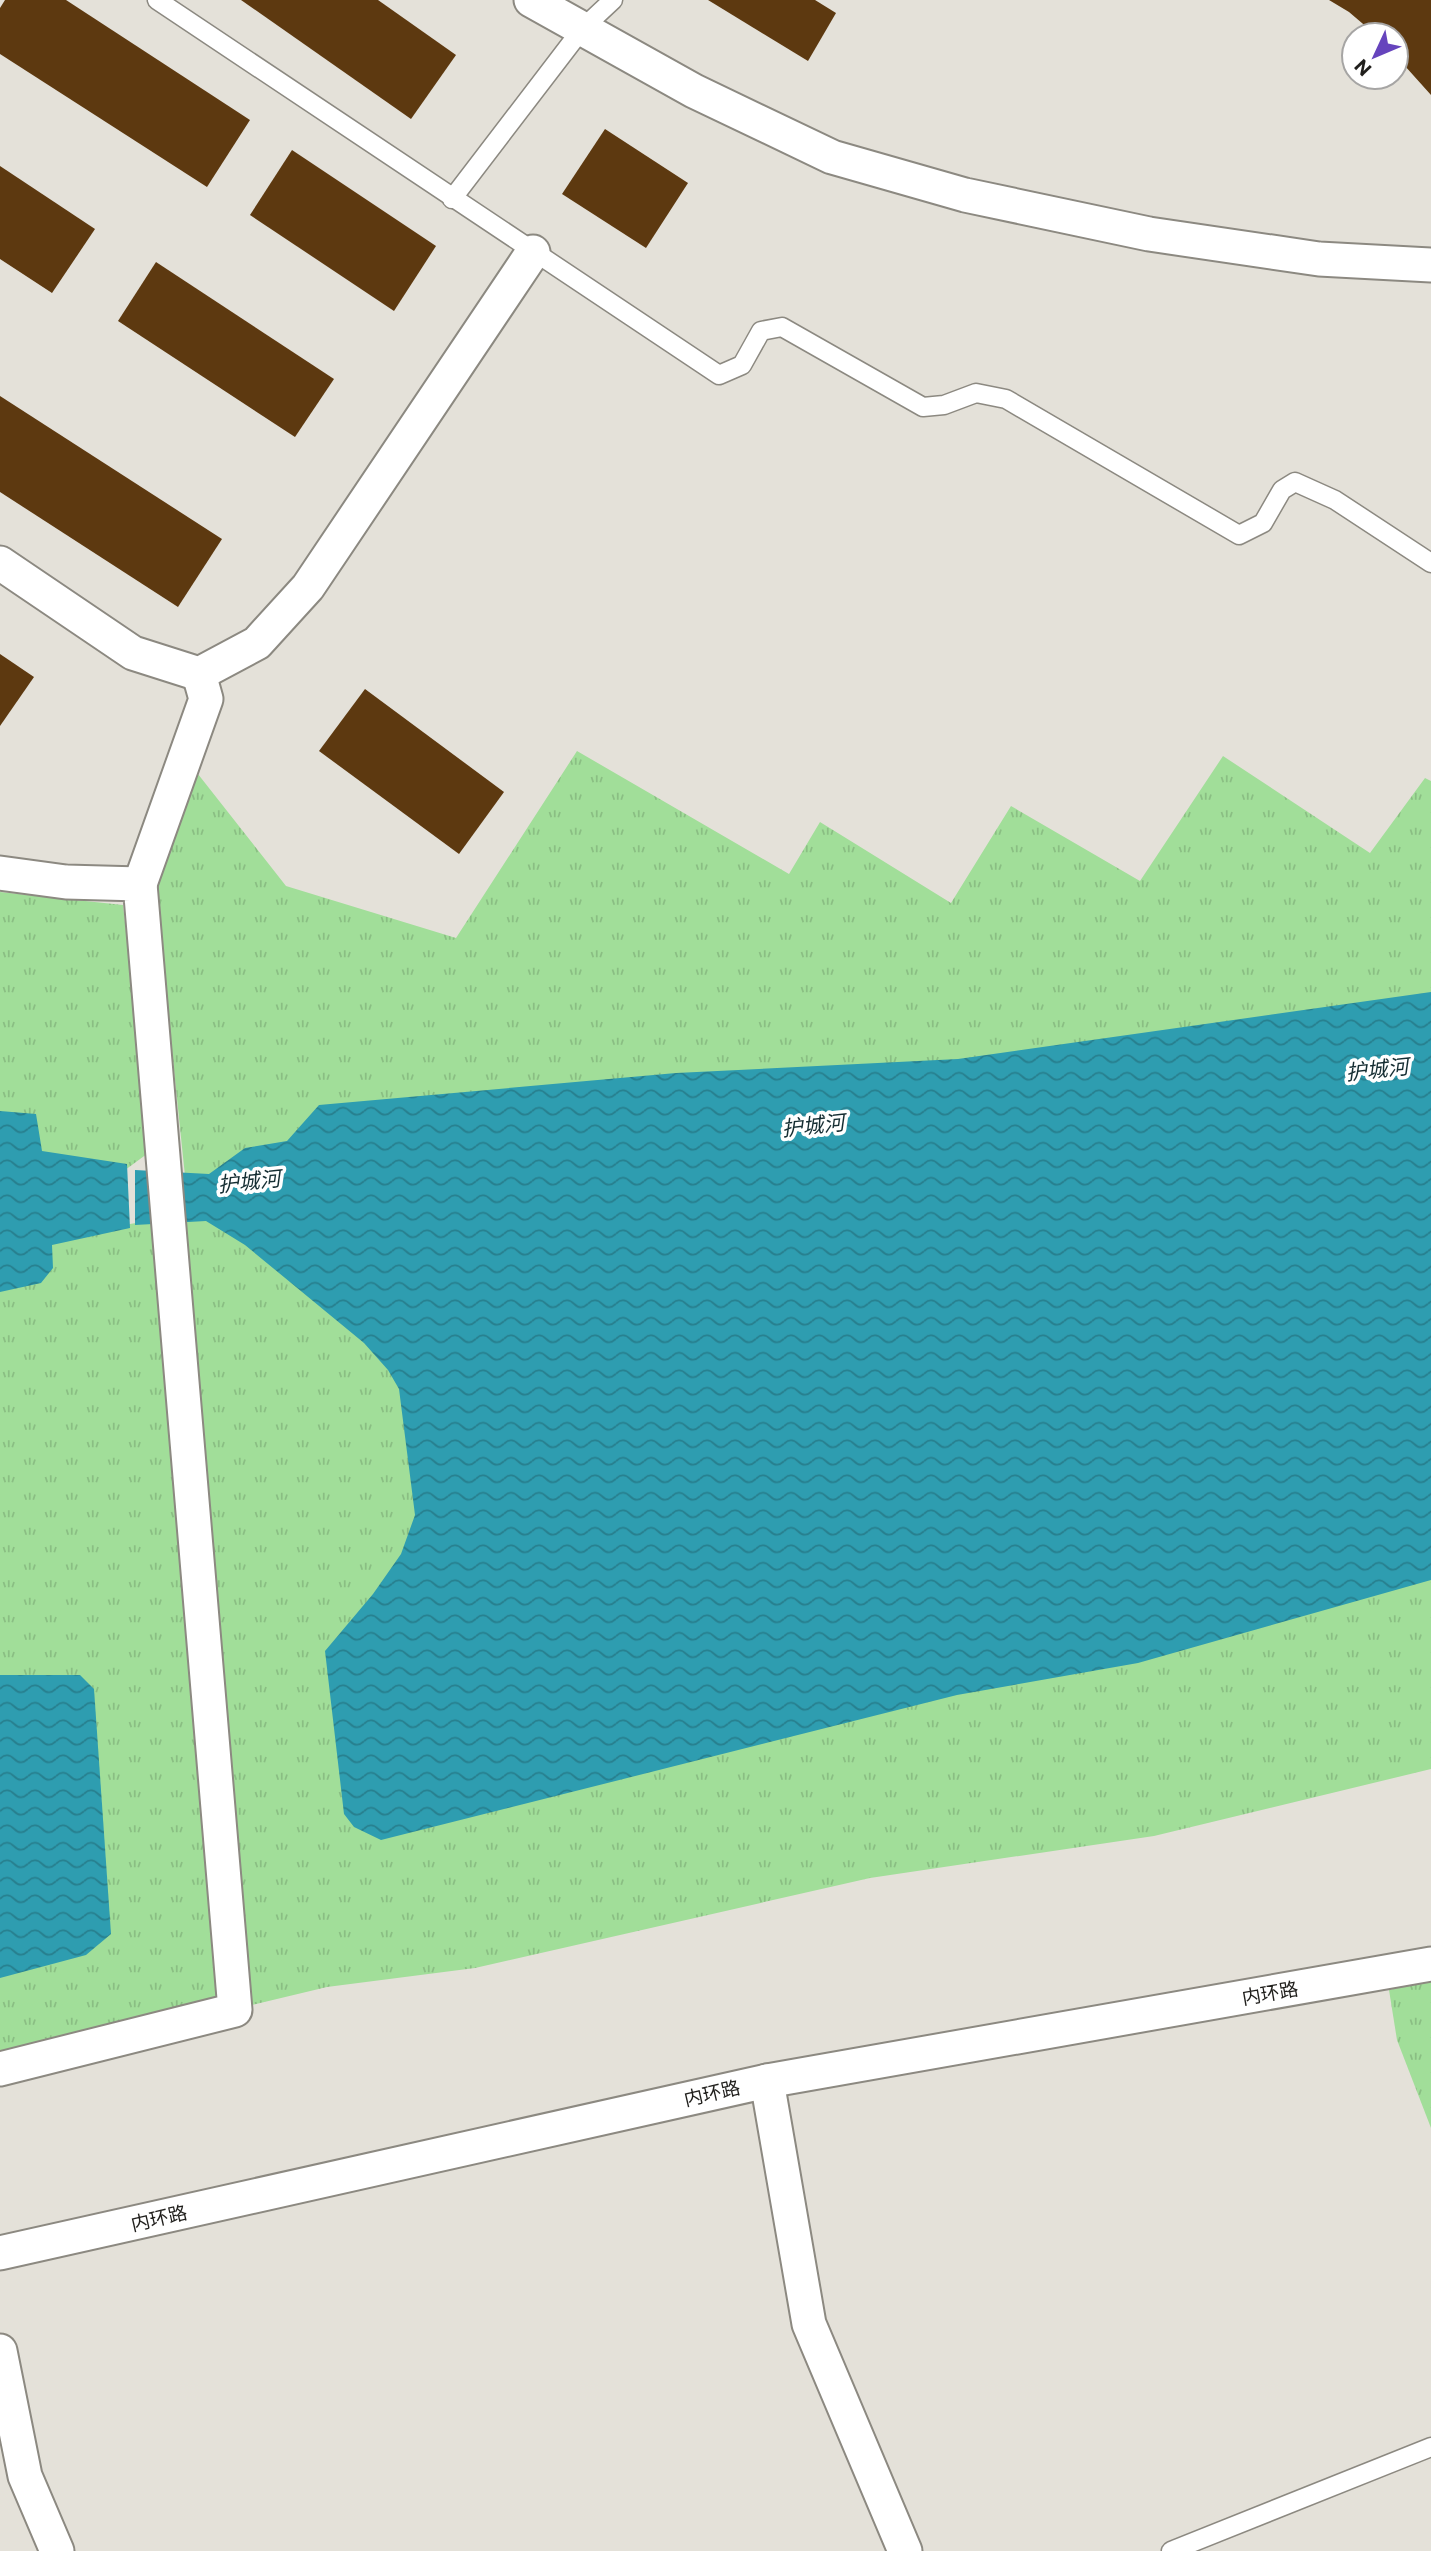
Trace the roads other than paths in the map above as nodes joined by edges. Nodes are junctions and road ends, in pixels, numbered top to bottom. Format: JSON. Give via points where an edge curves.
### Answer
{"nodes":[{"id":1,"x":157,"y":0,"type":"edge"},
{"id":2,"x":531,"y":0,"type":"edge"},
{"id":3,"x":613,"y":0,"type":"edge"},
{"id":4,"x":582,"y":29,"type":"junction"},
{"id":5,"x":452,"y":199,"type":"junction"},
{"id":6,"x":533,"y":252,"type":"junction"},
{"id":7,"x":1431,"y":265,"type":"edge"},
{"id":8,"x":0,"y":563,"type":"edge"},
{"id":9,"x":1431,"y":563,"type":"edge"},
{"id":10,"x":199,"y":674,"type":"junction"},
{"id":11,"x":0,"y":873,"type":"edge"},
{"id":12,"x":140,"y":884,"type":"junction"},
{"id":13,"x":1431,"y":1964,"type":"edge"},
{"id":14,"x":0,"y":2069,"type":"edge"},
{"id":15,"x":767,"y":2081,"type":"junction"},
{"id":16,"x":0,"y":2253,"type":"edge"},
{"id":17,"x":0,"y":2351,"type":"edge"},
{"id":18,"x":1431,"y":2447,"type":"edge"},
{"id":19,"x":57,"y":2551,"type":"edge"},
{"id":20,"x":905,"y":2551,"type":"edge"},
{"id":21,"x":1171,"y":2551,"type":"edge"}],
"edges":[{"from":1,"to":5,"type":"lane"},
{"from":2,"to":4,"type":"street"},
{"from":3,"to":4,"type":"lane"},
{"from":4,"to":5,"type":"lane"},
{"from":4,"to":7,"type":"street","via":[[694,91],[832,157],[965,195],[1149,234],[1320,259]]},
{"from":5,"to":6,"type":"lane"},
{"from":6,"to":9,"type":"lane","via":[[719,376],[742,365],[761,331],[782,327],[923,407],[976,393],[1006,399],[1239,535],[1263,523],[1282,490],[1295,482],[1335,500]]},
{"from":6,"to":10,"type":"street","via":[[308,587],[257,643]]},
{"from":8,"to":10,"type":"street","via":[[133,653]]},
{"from":10,"to":12,"type":"street","via":[[206,699]]},
{"from":11,"to":12,"type":"street","via":[[66,882]]},
{"from":12,"to":14,"type":"street","via":[[235,2010]]},
{"from":13,"to":15,"type":"street","name":"内环路"},
{"from":15,"to":16,"type":"street","name":"内环路"},
{"from":15,"to":20,"type":"street","via":[[810,2324]]},
{"from":17,"to":19,"type":"street","via":[[25,2476]]},
{"from":18,"to":21,"type":"lane"}]}
